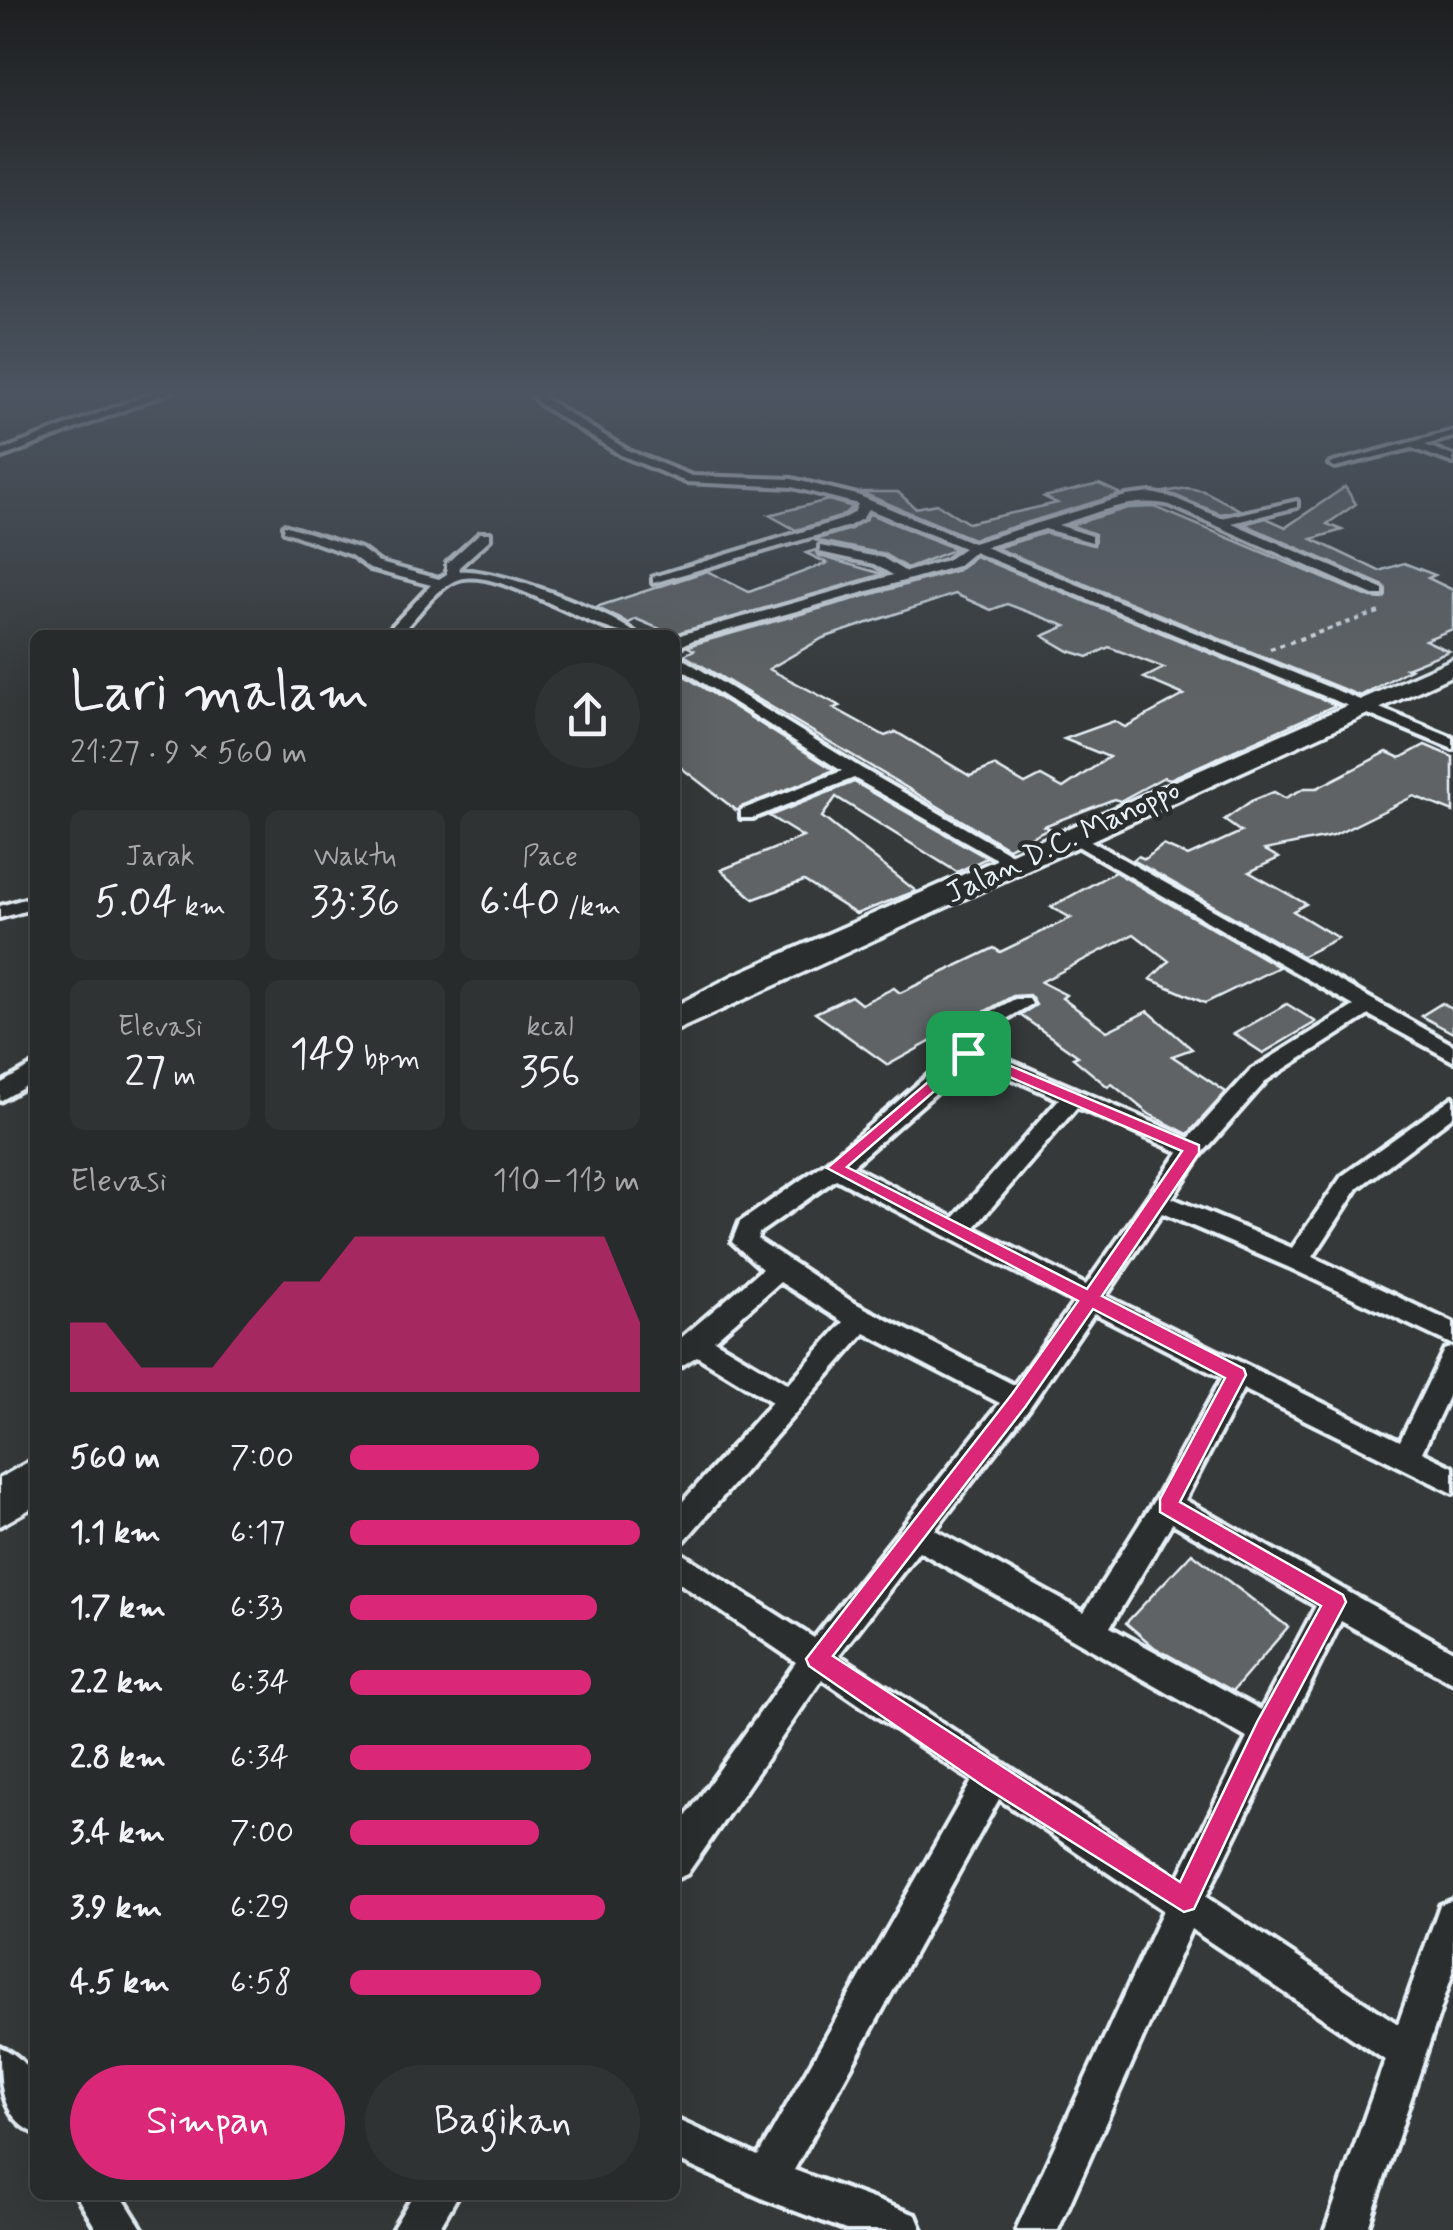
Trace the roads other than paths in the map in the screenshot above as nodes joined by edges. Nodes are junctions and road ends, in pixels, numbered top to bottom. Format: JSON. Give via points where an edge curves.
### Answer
{"nodes":[{"id":1,"x":832,"y":494,"type":"edge"},
{"id":2,"x":865,"y":503,"type":"junction"},
{"id":3,"x":1293,"y":504,"type":"dead end"},
{"id":4,"x":1220,"y":522,"type":"junction"},
{"id":5,"x":1045,"y":525,"type":"junction"},
{"id":6,"x":288,"y":528,"type":"dead end"},
{"id":7,"x":485,"y":536,"type":"dead end"},
{"id":8,"x":1086,"y":539,"type":"dead end"},
{"id":9,"x":973,"y":548,"type":"junction"},
{"id":10,"x":825,"y":549,"type":"dead end"},
{"id":11,"x":905,"y":577,"type":"junction"},
{"id":12,"x":449,"y":580,"type":"junction"},
{"id":13,"x":658,"y":580,"type":"dead end"},
{"id":14,"x":1378,"y":592,"type":"road end"},
{"id":15,"x":396,"y":630,"type":"edge"},
{"id":16,"x":621,"y":630,"type":"edge"},
{"id":17,"x":680,"y":642,"type":"edge"},
{"id":18,"x":1453,"y":666,"type":"edge"},
{"id":19,"x":683,"y":670,"type":"edge"},
{"id":20,"x":1365,"y":704,"type":"junction"},
{"id":21,"x":1453,"y":744,"type":"edge"},
{"id":22,"x":855,"y":772,"type":"junction"},
{"id":23,"x":747,"y":814,"type":"dead end"},
{"id":24,"x":1076,"y":838,"type":"junction"},
{"id":25,"x":1015,"y":862,"type":"junction"},
{"id":26,"x":30,"y":903,"type":"edge"},
{"id":27,"x":0,"y":912,"type":"edge"},
{"id":28,"x":1022,"y":1004,"type":"dead end"},
{"id":29,"x":1368,"y":1006,"type":"junction"},
{"id":30,"x":680,"y":1017,"type":"edge"},
{"id":31,"x":968,"y":1053,"type":"junction"},
{"id":32,"x":1453,"y":1054,"type":"edge"},
{"id":33,"x":30,"y":1074,"type":"edge"},
{"id":34,"x":0,"y":1094,"type":"edge"},
{"id":35,"x":1075,"y":1095,"type":"junction"},
{"id":36,"x":1453,"y":1105,"type":"edge"},
{"id":37,"x":1193,"y":1149,"type":"junction"},
{"id":38,"x":835,"y":1168,"type":"junction"},
{"id":39,"x":1156,"y":1201,"type":"junction"},
{"id":40,"x":958,"y":1230,"type":"junction"},
{"id":41,"x":1297,"y":1260,"type":"junction"},
{"id":42,"x":778,"y":1270,"type":"junction"},
{"id":43,"x":1090,"y":1299,"type":"junction"},
{"id":44,"x":862,"y":1319,"type":"junction"},
{"id":45,"x":1453,"y":1335,"type":"edge"},
{"id":46,"x":686,"y":1351,"type":"edge"},
{"id":47,"x":1453,"y":1358,"type":"edge"},
{"id":48,"x":1237,"y":1375,"type":"junction"},
{"id":49,"x":791,"y":1399,"type":"junction"},
{"id":50,"x":1019,"y":1400,"type":"junction"},
{"id":51,"x":1406,"y":1457,"type":"junction"},
{"id":52,"x":1453,"y":1481,"type":"edge"},
{"id":53,"x":30,"y":1483,"type":"edge"},
{"id":54,"x":0,"y":1505,"type":"edge"},
{"id":55,"x":1167,"y":1506,"type":"junction"},
{"id":56,"x":680,"y":1525,"type":"edge"},
{"id":57,"x":913,"y":1533,"type":"junction"},
{"id":58,"x":680,"y":1566,"type":"edge"},
{"id":59,"x":1335,"y":1602,"type":"junction"},
{"id":60,"x":1090,"y":1632,"type":"junction"},
{"id":61,"x":817,"y":1659,"type":"junction"},
{"id":62,"x":1453,"y":1668,"type":"edge"},
{"id":63,"x":1265,"y":1730,"type":"junction"},
{"id":64,"x":992,"y":1778,"type":"junction"},
{"id":65,"x":680,"y":1855,"type":"edge"},
{"id":66,"x":1184,"y":1900,"type":"junction"},
{"id":67,"x":1453,"y":1918,"type":"edge"},
{"id":68,"x":1404,"y":2050,"type":"junction"},
{"id":69,"x":0,"y":2066,"type":"edge"},
{"id":70,"x":30,"y":2105,"type":"edge"},
{"id":71,"x":680,"y":2141,"type":"edge"},
{"id":72,"x":766,"y":2180,"type":"junction"},
{"id":73,"x":100,"y":2200,"type":"edge"},
{"id":74,"x":434,"y":2200,"type":"edge"},
{"id":75,"x":122,"y":2230,"type":"edge"},
{"id":76,"x":413,"y":2230,"type":"edge"},
{"id":77,"x":901,"y":2230,"type":"edge"},
{"id":78,"x":1037,"y":2230,"type":"edge"},
{"id":79,"x":1346,"y":2230,"type":"edge"}],
"edges":[{"from":1,"to":2,"type":"street"},
{"from":2,"to":9,"type":"street"},
{"from":2,"to":13,"type":"street","via":[[845,522]]},
{"from":3,"to":4,"type":"street"},
{"from":4,"to":5,"type":"street","via":[[1151,497]]},
{"from":4,"to":14,"type":"street"},
{"from":5,"to":8,"type":"street"},
{"from":5,"to":9,"type":"street"},
{"from":6,"to":12,"type":"street","via":[[356,552],[374,566]]},
{"from":7,"to":12,"type":"street","via":[[452,566]]},
{"from":9,"to":11,"type":"street","via":[[952,563]]},
{"from":9,"to":20,"type":"street"},
{"from":10,"to":11,"type":"street","via":[[878,561]]},
{"from":11,"to":17,"type":"street"},
{"from":12,"to":15,"type":"street"},
{"from":12,"to":16,"type":"street","via":[[484,576]]},
{"from":18,"to":20,"type":"highway","name":"Jalan D.C. Manoppo"},
{"from":19,"to":22,"type":"street"},
{"from":20,"to":21,"type":"street"},
{"from":20,"to":24,"type":"highway","name":"Jalan D.C. Manoppo"},
{"from":22,"to":23,"type":"street"},
{"from":22,"to":25,"type":"street"},
{"from":24,"to":25,"type":"highway","name":"Jalan D.C. Manoppo"},
{"from":24,"to":29,"type":"street"},
{"from":25,"to":30,"type":"highway","name":"Jalan D.C. Manoppo"},
{"from":26,"to":27,"type":"street"},
{"from":28,"to":31,"type":"street","via":[[965,1034],[960,1047]]},
{"from":29,"to":32,"type":"street"},
{"from":29,"to":37,"type":"street","via":[[1260,1075]]},
{"from":31,"to":35,"type":"street"},
{"from":31,"to":38,"type":"street"},
{"from":33,"to":34,"type":"street"},
{"from":35,"to":37,"type":"street"},
{"from":35,"to":40,"type":"street"},
{"from":36,"to":41,"type":"street","via":[[1350,1182]]},
{"from":37,"to":39,"type":"street"},
{"from":38,"to":40,"type":"street"},
{"from":38,"to":42,"type":"street","via":[[746,1231],[744,1242]]},
{"from":39,"to":41,"type":"street"},
{"from":39,"to":43,"type":"street"},
{"from":40,"to":43,"type":"street"},
{"from":41,"to":45,"type":"street"},
{"from":42,"to":44,"type":"street"},
{"from":42,"to":46,"type":"street"},
{"from":43,"to":48,"type":"street"},
{"from":43,"to":50,"type":"street"},
{"from":44,"to":49,"type":"street"},
{"from":44,"to":50,"type":"street"},
{"from":46,"to":49,"type":"street"},
{"from":47,"to":51,"type":"street"},
{"from":48,"to":51,"type":"street"},
{"from":48,"to":55,"type":"street"},
{"from":49,"to":56,"type":"street"},
{"from":50,"to":57,"type":"street"},
{"from":51,"to":52,"type":"street"},
{"from":53,"to":54,"type":"highway"},
{"from":55,"to":59,"type":"street"},
{"from":55,"to":60,"type":"street"},
{"from":57,"to":60,"type":"street"},
{"from":57,"to":61,"type":"street"},
{"from":58,"to":61,"type":"street"},
{"from":59,"to":62,"type":"street"},
{"from":59,"to":63,"type":"street"},
{"from":60,"to":63,"type":"street"},
{"from":61,"to":64,"type":"street"},
{"from":61,"to":65,"type":"street"},
{"from":63,"to":66,"type":"street"},
{"from":64,"to":66,"type":"street"},
{"from":64,"to":72,"type":"street"},
{"from":66,"to":68,"type":"street"},
{"from":66,"to":78,"type":"street"},
{"from":67,"to":68,"type":"street"},
{"from":68,"to":79,"type":"street"},
{"from":69,"to":70,"type":"street"},
{"from":71,"to":72,"type":"street"},
{"from":72,"to":77,"type":"street"},
{"from":73,"to":75,"type":"street"},
{"from":74,"to":76,"type":"street"}]}
